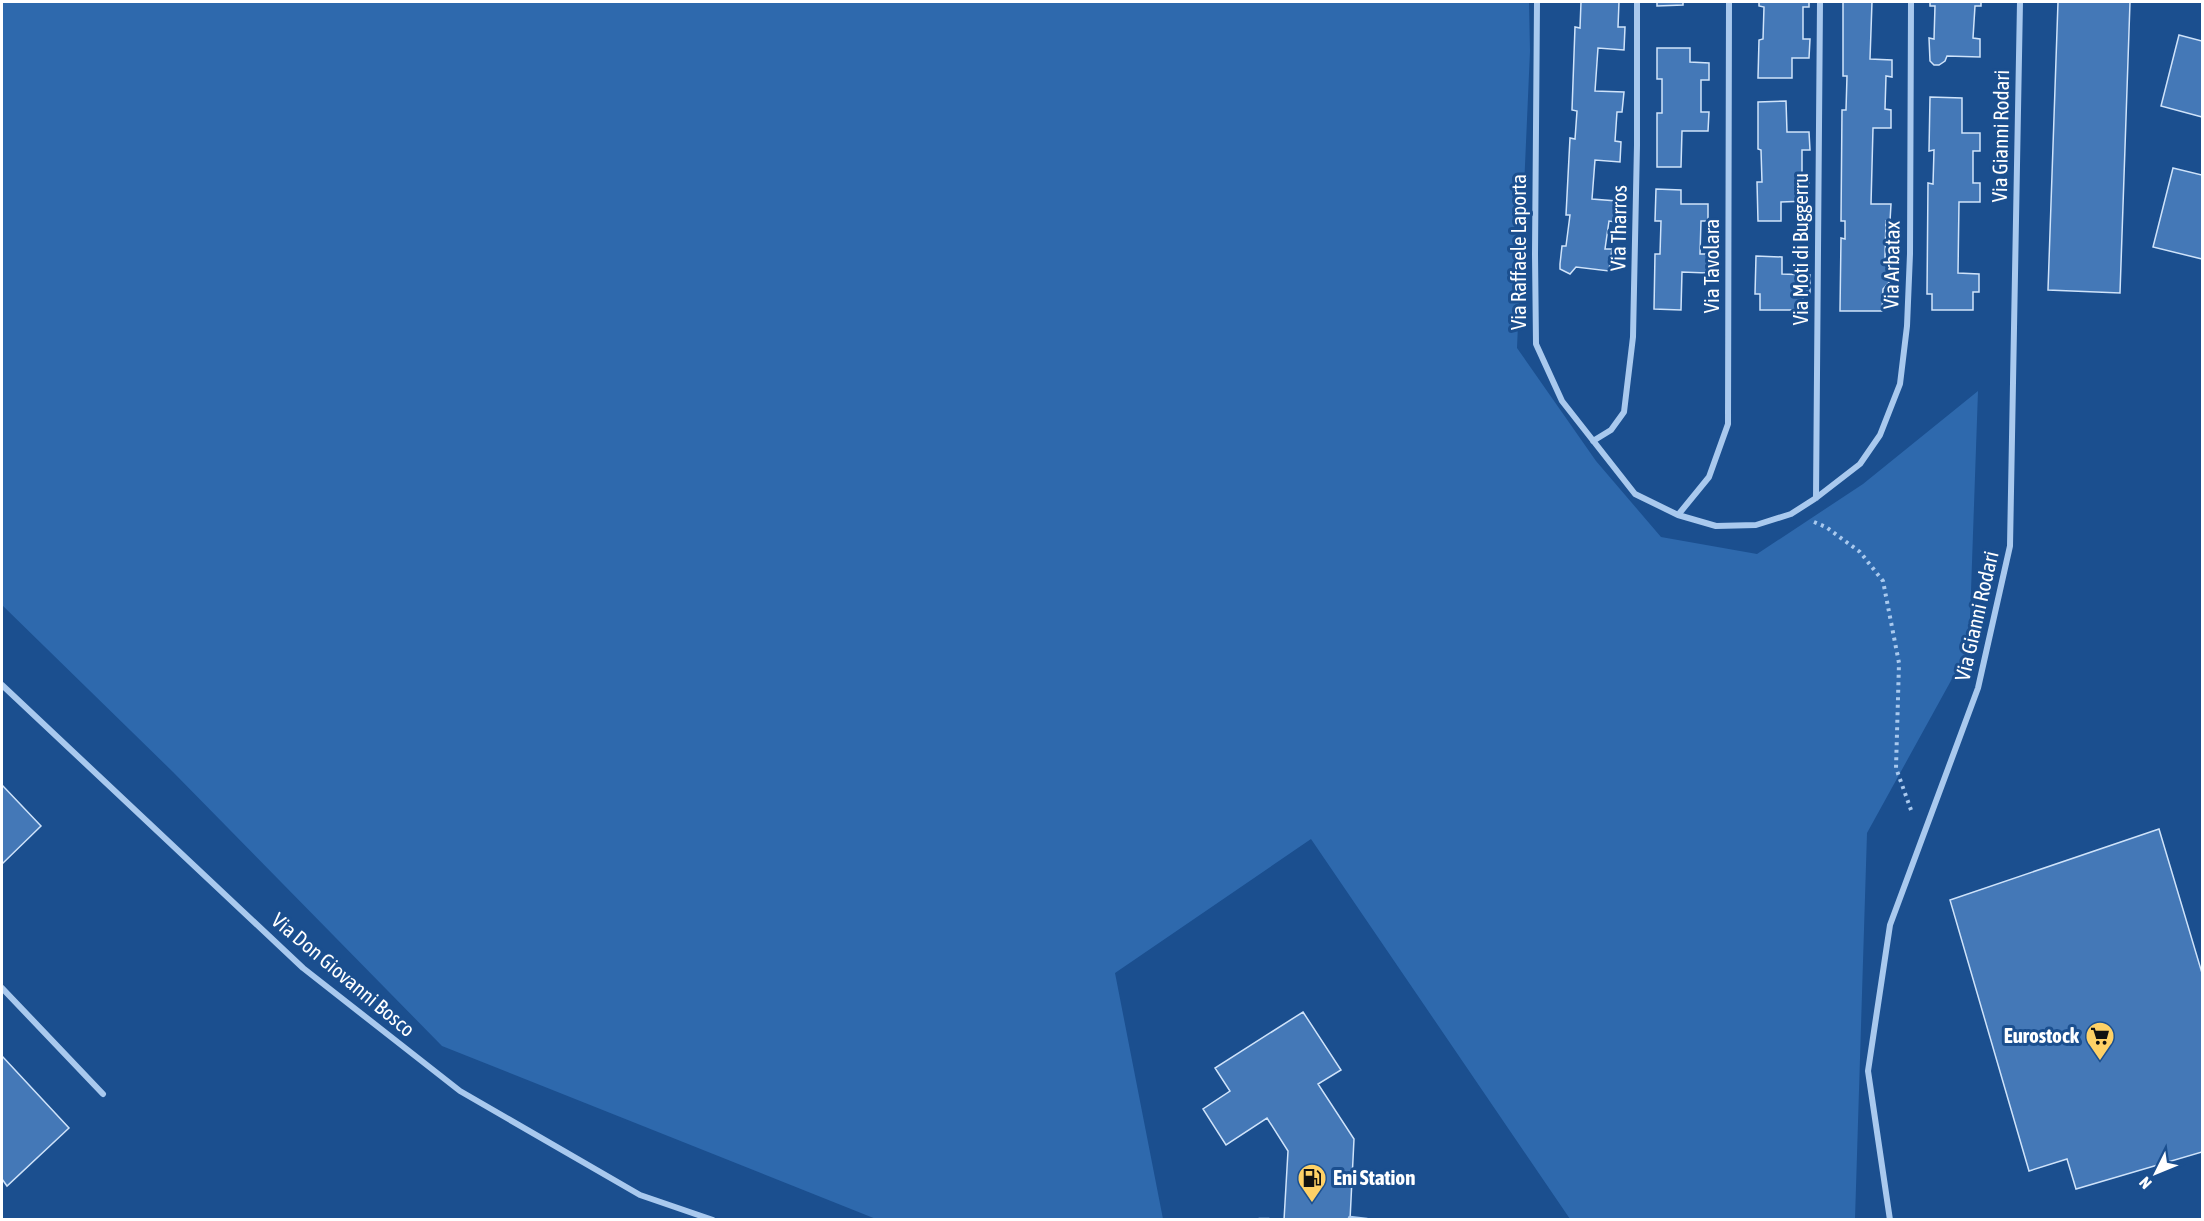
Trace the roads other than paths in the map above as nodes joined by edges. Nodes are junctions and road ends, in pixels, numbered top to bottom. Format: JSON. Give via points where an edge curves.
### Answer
{"nodes":[{"id":1,"x":1537,"y":2,"type":"edge"},
{"id":2,"x":1637,"y":2,"type":"edge"},
{"id":3,"x":1730,"y":2,"type":"edge"},
{"id":4,"x":1820,"y":2,"type":"edge"},
{"id":5,"x":1911,"y":2,"type":"edge"},
{"id":6,"x":2020,"y":2,"type":"edge"},
{"id":7,"x":1593,"y":441,"type":"junction"},
{"id":8,"x":1816,"y":498,"type":"junction"},
{"id":9,"x":1678,"y":515,"type":"junction"},
{"id":10,"x":2,"y":685,"type":"edge"},
{"id":11,"x":2,"y":988,"type":"edge"},
{"id":12,"x":103,"y":1094,"type":"dead end"},
{"id":13,"x":1350,"y":1218,"type":"dead end"},
{"id":14,"x":713,"y":1220,"type":"edge"},
{"id":15,"x":1258,"y":1220,"type":"edge"},
{"id":16,"x":1269,"y":1220,"type":"edge"},
{"id":17,"x":1367,"y":1220,"type":"edge"},
{"id":18,"x":1890,"y":1220,"type":"edge"}],
"edges":[{"from":1,"to":7,"type":"street","name":"Via Raffaele Laporta","via":[[1536,344],[1562,401]]},
{"from":2,"to":7,"type":"street","name":"Via Tharros","via":[[1633,337],[1624,412],[1611,430]]},
{"from":3,"to":9,"type":"street","name":"Via Tavolara","via":[[1728,424],[1709,477]]},
{"from":4,"to":8,"type":"street","name":"Via Moti di Buggerru"},
{"from":5,"to":8,"type":"street","name":"Via Arbatax","via":[[1910,254],[1900,384],[1880,435],[1860,464]]},
{"from":6,"to":18,"type":"street","name":"Via Gianni Rodari","via":[[2010,546],[1978,688],[1890,925],[1868,1071]]},
{"from":7,"to":9,"type":"street","name":"Via Raffaele Laporta","via":[[1635,494]]},
{"from":8,"to":9,"type":"street","name":"Via Raffaele Laporta","via":[[1791,514],[1756,525],[1716,526]]},
{"from":10,"to":14,"type":"street","name":"Via Don Giovanni Bosco","via":[[303,968],[460,1091],[640,1195]]},
{"from":11,"to":12,"type":"street"},
{"from":13,"to":17,"type":"lane"},
{"from":15,"to":16,"type":"lane"}]}
